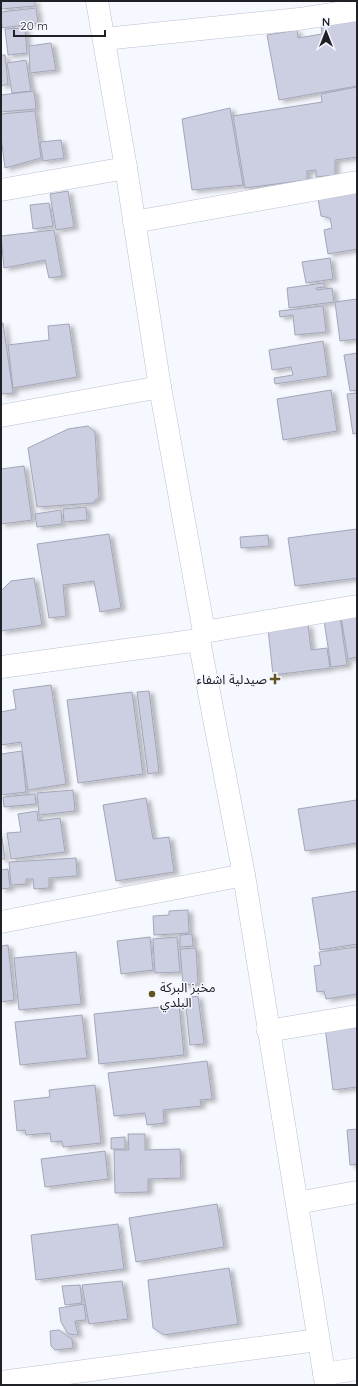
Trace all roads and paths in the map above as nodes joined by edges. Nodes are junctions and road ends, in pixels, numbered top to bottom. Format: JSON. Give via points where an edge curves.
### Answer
{"nodes":[{"id":1,"x":97,"y":1,"type":"edge"},
{"id":2,"x":357,"y":10,"type":"edge"},
{"id":3,"x":104,"y":39,"type":"junction"},
{"id":4,"x":126,"y":168,"type":"junction"},
{"id":5,"x":357,"y":182,"type":"edge"},
{"id":6,"x":1,"y":190,"type":"edge"},
{"id":7,"x":134,"y":222,"type":"junction"},
{"id":8,"x":160,"y":387,"type":"junction"},
{"id":9,"x":1,"y":416,"type":"edge"},
{"id":10,"x":357,"y":606,"type":"edge"},
{"id":11,"x":202,"y":636,"type":"junction"},
{"id":12,"x":1,"y":668,"type":"edge"},
{"id":13,"x":244,"y":875,"type":"junction"},
{"id":14,"x":1,"y":922,"type":"edge"},
{"id":15,"x":357,"y":1016,"type":"edge"},
{"id":16,"x":268,"y":1031,"type":"junction"},
{"id":17,"x":357,"y":1192,"type":"edge"},
{"id":18,"x":296,"y":1203,"type":"junction"},
{"id":19,"x":318,"y":1340,"type":"junction"},
{"id":20,"x":357,"y":1369,"type":"edge"},
{"id":21,"x":325,"y":1379,"type":"edge"},
{"id":22,"x":1,"y":1382,"type":"edge"}],
"edges":[{"from":1,"to":3,"type":"street"},
{"from":2,"to":3,"type":"street","via":[[299,19]]},
{"from":3,"to":4,"type":"street"},
{"from":4,"to":6,"type":"street"},
{"from":4,"to":7,"type":"street"},
{"from":5,"to":7,"type":"street"},
{"from":7,"to":8,"type":"street"},
{"from":8,"to":9,"type":"street"},
{"from":8,"to":11,"type":"street"},
{"from":10,"to":11,"type":"street"},
{"from":11,"to":12,"type":"street"},
{"from":11,"to":13,"type":"street"},
{"from":13,"to":14,"type":"street"},
{"from":13,"to":16,"type":"street"},
{"from":15,"to":16,"type":"street"},
{"from":16,"to":18,"type":"street"},
{"from":17,"to":18,"type":"street"},
{"from":18,"to":19,"type":"street"},
{"from":19,"to":21,"type":"street"},
{"from":19,"to":22,"type":"street"},
{"from":20,"to":21,"type":"street"}]}
